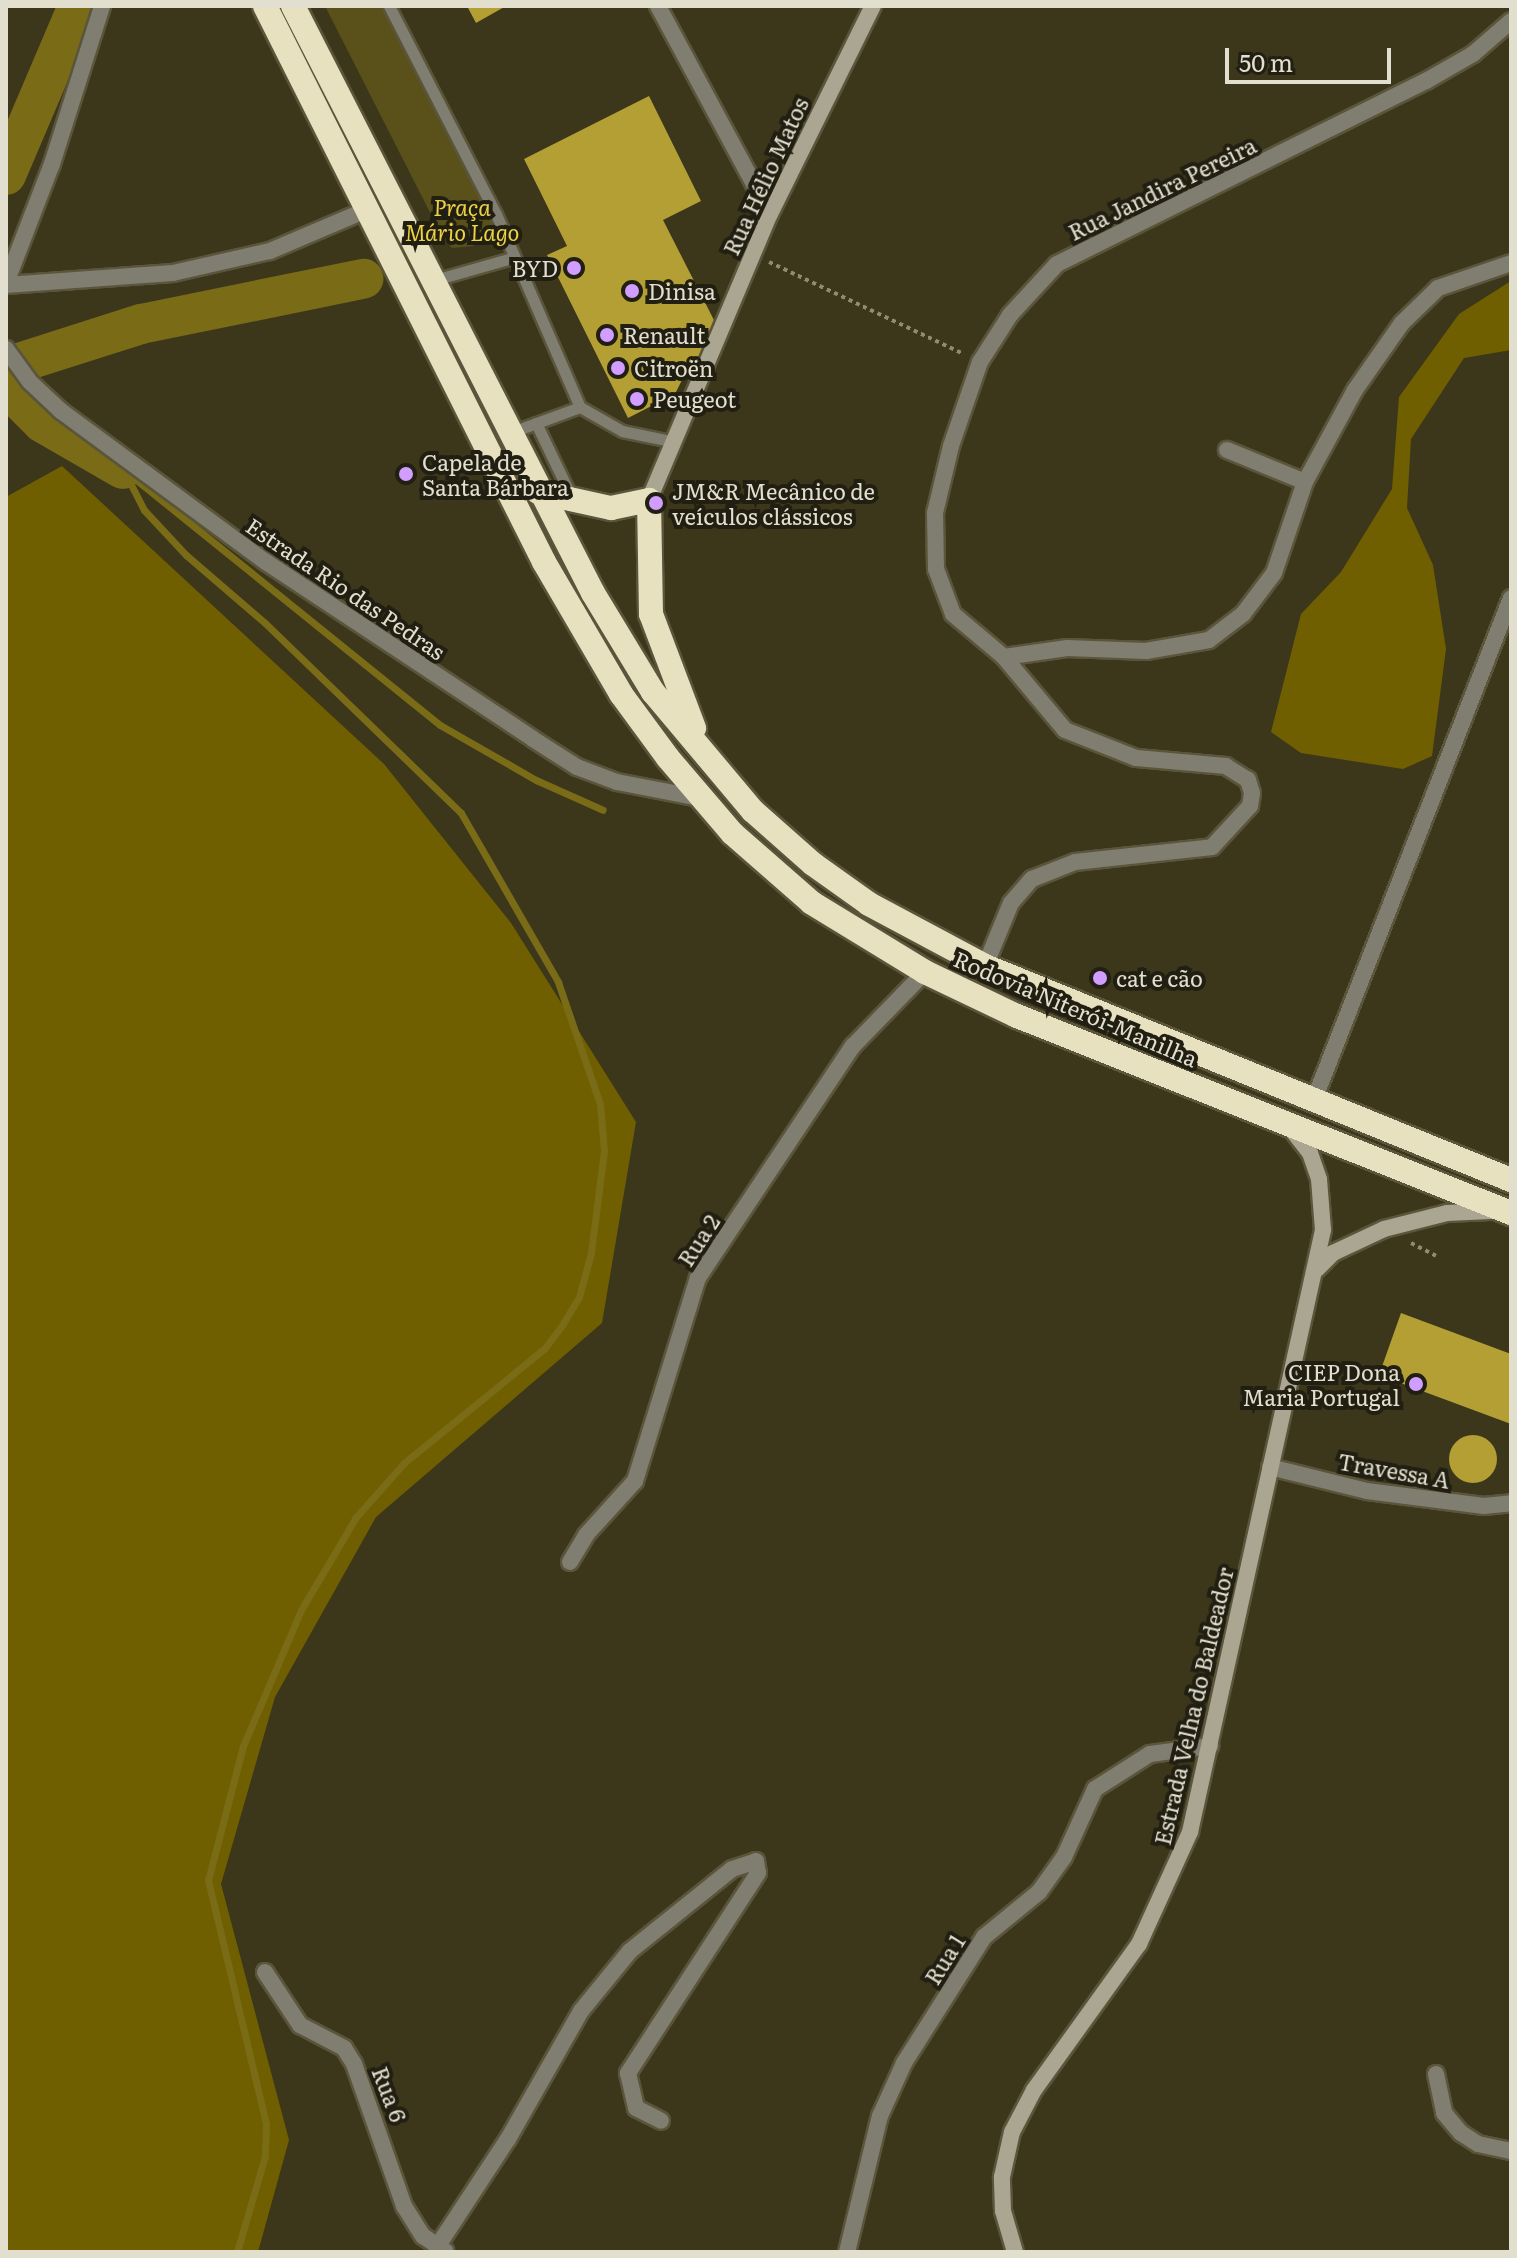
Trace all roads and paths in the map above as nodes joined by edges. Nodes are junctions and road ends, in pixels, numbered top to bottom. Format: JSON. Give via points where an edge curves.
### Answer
{"nodes":[{"id":1,"x":102,"y":6,"type":"edge"},
{"id":2,"x":265,"y":6,"type":"edge"},
{"id":3,"x":293,"y":6,"type":"edge"},
{"id":4,"x":389,"y":6,"type":"edge"},
{"id":5,"x":658,"y":6,"type":"edge"},
{"id":6,"x":873,"y":6,"type":"edge"},
{"id":7,"x":1511,"y":21,"type":"edge"},
{"id":8,"x":364,"y":211,"type":"junction"},
{"id":9,"x":770,"y":214,"type":"junction"},
{"id":10,"x":753,"y":254,"type":"junction"},
{"id":11,"x":512,"y":258,"type":"junction"},
{"id":12,"x":1511,"y":263,"type":"edge"},
{"id":13,"x":430,"y":282,"type":"junction"},
{"id":14,"x":6,"y":284,"type":"edge"},
{"id":15,"x":8,"y":352,"type":"edge"},
{"id":16,"x":980,"y":362,"type":"junction"},
{"id":17,"x":580,"y":407,"type":"junction"},
{"id":18,"x":536,"y":423,"type":"junction"},
{"id":19,"x":512,"y":432,"type":"junction"},
{"id":20,"x":675,"y":442,"type":"junction"},
{"id":21,"x":1227,"y":450,"type":"dead end"},
{"id":22,"x":1305,"y":482,"type":"junction"},
{"id":23,"x":538,"y":492,"type":"junction"},
{"id":24,"x":649,"y":500,"type":"junction"},
{"id":25,"x":574,"y":502,"type":"junction"},
{"id":26,"x":1511,"y":598,"type":"edge"},
{"id":27,"x":1004,"y":657,"type":"junction"},
{"id":28,"x":709,"y":761,"type":"junction"},
{"id":29,"x":700,"y":798,"type":"junction"},
{"id":30,"x":985,"y":966,"type":"junction"},
{"id":31,"x":925,"y":972,"type":"junction"},
{"id":32,"x":1314,"y":1100,"type":"junction"},
{"id":33,"x":1289,"y":1126,"type":"junction"},
{"id":34,"x":1511,"y":1180,"type":"edge"},
{"id":35,"x":1511,"y":1213,"type":"edge"},
{"id":36,"x":1316,"y":1270,"type":"junction"},
{"id":37,"x":1270,"y":1467,"type":"junction"},
{"id":38,"x":1511,"y":1503,"type":"edge"},
{"id":39,"x":570,"y":1562,"type":"dead end"},
{"id":40,"x":1210,"y":1746,"type":"junction"},
{"id":41,"x":265,"y":1972,"type":"dead end"},
{"id":42,"x":1436,"y":2074,"type":"dead end"},
{"id":43,"x":661,"y":2121,"type":"dead end"},
{"id":44,"x":1511,"y":2151,"type":"edge"},
{"id":45,"x":441,"y":2250,"type":"edge"},
{"id":46,"x":847,"y":2252,"type":"edge"},
{"id":47,"x":1015,"y":2252,"type":"edge"}],
"edges":[{"from":1,"to":14,"type":"street","via":[[52,164]]},
{"from":2,"to":8,"type":"highway","name":"Rodovia Niterói-Manilha"},
{"from":3,"to":13,"type":"highway","name":"Rodovia Niterói-Manilha"},
{"from":4,"to":11,"type":"lane","via":[[443,106]]},
{"from":5,"to":9,"type":"street"},
{"from":6,"to":9,"type":"main road","name":"Rua Hélio Matos"},
{"from":7,"to":16,"type":"street","name":"Rua Jandira Pereira","via":[[1473,54],[1426,81],[1057,264],[1010,315]]},
{"from":8,"to":14,"type":"street","via":[[270,251],[173,273]]},
{"from":8,"to":29,"type":"highway","name":"Rodovia Niterói-Manilha","via":[[544,562],[621,694]]},
{"from":9,"to":10,"type":"main road","name":"Rua Hélio Matos"},
{"from":10,"to":16,"type":"path"},
{"from":10,"to":20,"type":"main road","name":"Rua Hélio Matos"},
{"from":11,"to":13,"type":"lane"},
{"from":11,"to":17,"type":"lane"},
{"from":12,"to":22,"type":"street","via":[[1438,288],[1402,323],[1355,390]]},
{"from":13,"to":19,"type":"highway","name":"Rodovia Niterói-Manilha"},
{"from":15,"to":29,"type":"street","name":"Estrada Rio das Pedras","via":[[61,411],[266,562],[577,767],[617,782]]},
{"from":16,"to":27,"type":"street","name":"Rua Jandira Pereira","via":[[935,513],[936,569],[953,614]]},
{"from":17,"to":18,"type":"lane"},
{"from":17,"to":20,"type":"lane","via":[[622,431]]},
{"from":18,"to":19,"type":"lane"},
{"from":18,"to":25,"type":"lane"},
{"from":19,"to":23,"type":"highway","name":"Rodovia Niterói-Manilha"},
{"from":20,"to":24,"type":"main road","name":"Rua Hélio Matos"},
{"from":21,"to":22,"type":"street"},
{"from":22,"to":27,"type":"street","via":[[1274,573],[1243,614],[1209,640],[1146,651],[1067,648]]},
{"from":23,"to":25,"type":"highway"},
{"from":23,"to":28,"type":"highway","name":"Rodovia Niterói-Manilha","via":[[621,642]]},
{"from":24,"to":25,"type":"highway","via":[[611,508]]},
{"from":24,"to":28,"type":"highway","via":[[651,614]]},
{"from":26,"to":32,"type":"street"},
{"from":27,"to":30,"type":"street","name":"Rua Jandira Pereira","via":[[1065,730],[1136,758],[1226,766],[1248,780],[1252,793],[1250,806],[1212,847],[1075,862],[1032,879],[1011,903]]},
{"from":28,"to":30,"type":"highway","name":"Rodovia Niterói-Manilha","via":[[753,811],[813,864],[869,904]]},
{"from":29,"to":31,"type":"highway","name":"Rodovia Niterói-Manilha","via":[[812,903]]},
{"from":30,"to":32,"type":"highway","name":"Rodovia Niterói-Manilha"},
{"from":31,"to":33,"type":"highway","name":"Rodovia Niterói-Manilha","via":[[1017,1016]]},
{"from":31,"to":39,"type":"street","name":"Rua 2","via":[[853,1046],[698,1278],[635,1481],[586,1535]]},
{"from":32,"to":34,"type":"highway","name":"Rodovia Niterói-Manilha"},
{"from":33,"to":35,"type":"highway","name":"Rodovia Niterói-Manilha"},
{"from":33,"to":36,"type":"main road","name":"Estrada Velha do Baldeador","via":[[1310,1153],[1324,1202]]},
{"from":35,"to":36,"type":"main road","via":[[1479,1209],[1415,1219],[1355,1240]]},
{"from":36,"to":37,"type":"main road","name":"Estrada Velha do Baldeador"},
{"from":37,"to":38,"type":"street","name":"Travessa A","via":[[1380,1493],[1484,1506]]},
{"from":37,"to":40,"type":"main road","name":"Estrada Velha do Baldeador"},
{"from":40,"to":46,"type":"street","name":"Rua 1","via":[[1150,1754],[1095,1789],[1064,1857],[1039,1892],[984,1937],[904,2063],[880,2116]]},
{"from":40,"to":47,"type":"main road","name":"Estrada Velha do Baldeador","via":[[1190,1832],[1172,1880],[1139,1944],[1034,2090],[1012,2132],[1002,2177],[1003,2211]]},
{"from":41,"to":45,"type":"street","name":"Rua 6","via":[[300,2025],[344,2048],[404,2206]]},
{"from":42,"to":44,"type":"street","via":[[1444,2113],[1461,2133],[1478,2144]]},
{"from":43,"to":45,"type":"street","via":[[636,2108],[628,2073],[758,1873],[756,1861],[732,1869],[630,1951],[581,2011]]}]}
